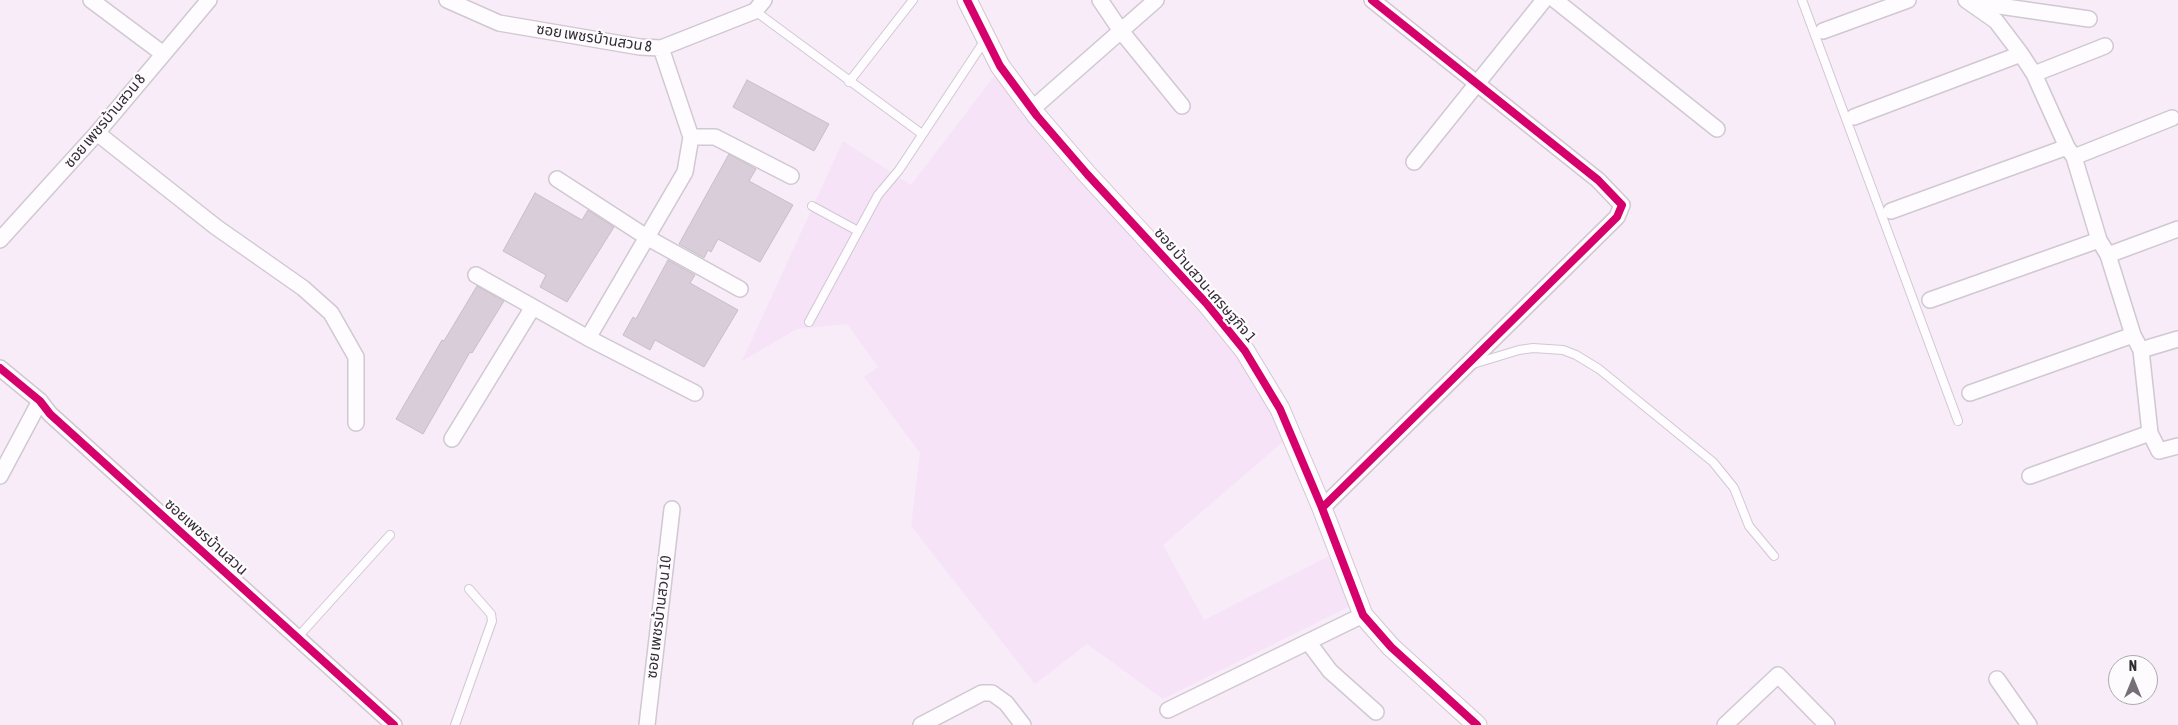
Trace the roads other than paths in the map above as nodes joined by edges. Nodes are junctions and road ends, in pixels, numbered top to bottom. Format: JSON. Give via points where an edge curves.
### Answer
{"nodes":[{"id":1,"x":91,"y":0,"type":"edge"},
{"id":2,"x":209,"y":0,"type":"edge"},
{"id":3,"x":446,"y":0,"type":"edge"},
{"id":4,"x":913,"y":0,"type":"edge"},
{"id":5,"x":967,"y":0,"type":"edge"},
{"id":6,"x":1100,"y":0,"type":"edge"},
{"id":7,"x":1156,"y":0,"type":"edge"},
{"id":8,"x":1372,"y":0,"type":"edge"},
{"id":9,"x":1544,"y":0,"type":"edge"},
{"id":10,"x":1555,"y":0,"type":"edge"},
{"id":11,"x":1802,"y":0,"type":"edge"},
{"id":12,"x":1908,"y":0,"type":"edge"},
{"id":13,"x":1967,"y":1,"type":"edge"},
{"id":14,"x":759,"y":6,"type":"edge"},
{"id":15,"x":2089,"y":19,"type":"dead end"},
{"id":16,"x":1121,"y":31,"type":"junction"},
{"id":17,"x":1823,"y":31,"type":"dead end"},
{"id":18,"x":986,"y":38,"type":"junction"},
{"id":19,"x":2105,"y":46,"type":"dead end"},
{"id":20,"x":661,"y":48,"type":"junction"},
{"id":21,"x":162,"y":53,"type":"junction"},
{"id":22,"x":2020,"y":54,"type":"junction"},
{"id":23,"x":2034,"y":74,"type":"junction"},
{"id":24,"x":849,"y":82,"type":"junction"},
{"id":25,"x":1476,"y":83,"type":"junction"},
{"id":26,"x":1182,"y":106,"type":"dead end"},
{"id":27,"x":1032,"y":109,"type":"junction"},
{"id":28,"x":1854,"y":117,"type":"dead end"},
{"id":29,"x":2172,"y":118,"type":"dead end"},
{"id":30,"x":1717,"y":129,"type":"dead end"},
{"id":31,"x":96,"y":133,"type":"junction"},
{"id":32,"x":922,"y":134,"type":"junction"},
{"id":33,"x":691,"y":137,"type":"junction"},
{"id":34,"x":2071,"y":152,"type":"junction"},
{"id":35,"x":1414,"y":162,"type":"dead end"},
{"id":36,"x":791,"y":176,"type":"dead end"},
{"id":37,"x":556,"y":179,"type":"dead end"},
{"id":38,"x":812,"y":206,"type":"dead end"},
{"id":39,"x":1891,"y":211,"type":"dead end"},
{"id":40,"x":2178,"y":229,"type":"edge"},
{"id":41,"x":858,"y":231,"type":"junction"},
{"id":42,"x":648,"y":238,"type":"junction"},
{"id":43,"x":0,"y":240,"type":"edge"},
{"id":44,"x":2099,"y":240,"type":"junction"},
{"id":45,"x":2108,"y":255,"type":"junction"},
{"id":46,"x":476,"y":275,"type":"dead end"},
{"id":47,"x":740,"y":290,"type":"dead end"},
{"id":48,"x":1930,"y":300,"type":"dead end"},
{"id":49,"x":533,"y":307,"type":"junction"},
{"id":50,"x":809,"y":322,"type":"dead end"},
{"id":51,"x":2133,"y":335,"type":"junction"},
{"id":52,"x":588,"y":338,"type":"junction"},
{"id":53,"x":2178,"y":339,"type":"edge"},
{"id":54,"x":2140,"y":350,"type":"junction"},
{"id":55,"x":0,"y":368,"type":"edge"},
{"id":56,"x":1464,"y":368,"type":"junction"},
{"id":57,"x":695,"y":394,"type":"dead end"},
{"id":58,"x":1970,"y":394,"type":"dead end"},
{"id":59,"x":40,"y":401,"type":"junction"},
{"id":60,"x":1958,"y":421,"type":"dead end"},
{"id":61,"x":356,"y":423,"type":"dead end"},
{"id":62,"x":2150,"y":433,"type":"junction"},
{"id":63,"x":452,"y":439,"type":"dead end"},
{"id":64,"x":2178,"y":446,"type":"edge"},
{"id":65,"x":0,"y":476,"type":"edge"},
{"id":66,"x":2030,"y":476,"type":"dead end"},
{"id":67,"x":1322,"y":508,"type":"junction"},
{"id":68,"x":672,"y":509,"type":"dead end"},
{"id":69,"x":390,"y":535,"type":"dead end"},
{"id":70,"x":1774,"y":556,"type":"dead end"},
{"id":71,"x":469,"y":589,"type":"dead end"},
{"id":72,"x":1363,"y":615,"type":"junction"},
{"id":73,"x":297,"y":638,"type":"junction"},
{"id":74,"x":1309,"y":643,"type":"junction"},
{"id":75,"x":1997,"y":679,"type":"dead end"},
{"id":76,"x":1168,"y":710,"type":"dead end"},
{"id":77,"x":1376,"y":712,"type":"dead end"},
{"id":78,"x":394,"y":725,"type":"edge"},
{"id":79,"x":455,"y":725,"type":"edge"},
{"id":80,"x":647,"y":725,"type":"edge"},
{"id":81,"x":921,"y":725,"type":"edge"},
{"id":82,"x":1023,"y":725,"type":"edge"},
{"id":83,"x":1478,"y":725,"type":"edge"},
{"id":84,"x":1725,"y":725,"type":"edge"},
{"id":85,"x":1826,"y":725,"type":"edge"},
{"id":86,"x":2029,"y":725,"type":"edge"}],
"edges":[{"from":1,"to":21,"type":"street"},
{"from":2,"to":21,"type":"street","name":"ซอย เพชรบ้านสวน 8"},
{"from":3,"to":20,"type":"street","name":"ซอย เพชรบ้านสวน 8","via":[[499,23]]},
{"from":4,"to":24,"type":"lane"},
{"from":5,"to":18,"type":"street","name":"ซอย บ้านสวน-เศรษฐกิจ 1"},
{"from":6,"to":16,"type":"street"},
{"from":7,"to":16,"type":"street"},
{"from":8,"to":25,"type":"street"},
{"from":9,"to":25,"type":"street"},
{"from":10,"to":30,"type":"street"},
{"from":11,"to":60,"type":"lane"},
{"from":12,"to":17,"type":"street"},
{"from":13,"to":15,"type":"street"},
{"from":13,"to":22,"type":"street","via":[[1996,21]]},
{"from":14,"to":20,"type":"street","name":"ซอย เพชรบ้านสวน 8"},
{"from":14,"to":24,"type":"lane"},
{"from":16,"to":26,"type":"street"},
{"from":16,"to":27,"type":"street"},
{"from":18,"to":27,"type":"street","name":"ซอย บ้านสวน-เศรษฐกิจ 1","via":[[1000,66]]},
{"from":18,"to":32,"type":"lane"},
{"from":19,"to":23,"type":"street"},
{"from":20,"to":33,"type":"street"},
{"from":21,"to":31,"type":"street","name":"ซอย เพชรบ้านสวน 8"},
{"from":22,"to":23,"type":"street"},
{"from":22,"to":28,"type":"street"},
{"from":23,"to":34,"type":"street"},
{"from":24,"to":32,"type":"lane"},
{"from":25,"to":35,"type":"street"},
{"from":25,"to":56,"type":"street","via":[[1598,180],[1622,205],[1617,217]]},
{"from":27,"to":67,"type":"street","name":"ซอย บ้านสวน-เศรษฐกิจ 1","via":[[1245,351],[1280,409]]},
{"from":29,"to":34,"type":"street"},
{"from":31,"to":43,"type":"street","name":"ซอย เพชรบ้านสวน 8"},
{"from":31,"to":61,"type":"street","via":[[216,227],[304,288],[331,313],[356,358]]},
{"from":32,"to":41,"type":"lane","via":[[899,170],[878,194]]},
{"from":33,"to":36,"type":"street","via":[[716,137]]},
{"from":33,"to":42,"type":"street","via":[[685,172]]},
{"from":34,"to":39,"type":"street"},
{"from":34,"to":44,"type":"street"},
{"from":37,"to":42,"type":"street"},
{"from":38,"to":41,"type":"lane"},
{"from":40,"to":45,"type":"street"},
{"from":41,"to":50,"type":"lane"},
{"from":42,"to":47,"type":"street"},
{"from":42,"to":52,"type":"street"},
{"from":44,"to":45,"type":"street"},
{"from":44,"to":48,"type":"street"},
{"from":45,"to":51,"type":"street"},
{"from":46,"to":49,"type":"street"},
{"from":49,"to":52,"type":"street"},
{"from":49,"to":63,"type":"street"},
{"from":51,"to":54,"type":"street"},
{"from":51,"to":58,"type":"street"},
{"from":52,"to":57,"type":"street"},
{"from":53,"to":54,"type":"street"},
{"from":54,"to":62,"type":"street"},
{"from":55,"to":59,"type":"street","name":"ซอยเพชรบ้านสวน"},
{"from":56,"to":67,"type":"street"},
{"from":56,"to":70,"type":"lane","via":[[1496,356],[1533,348],[1563,350],[1576,355],[1599,369],[1713,462],[1734,488],[1749,526]]},
{"from":59,"to":65,"type":"street"},
{"from":59,"to":73,"type":"street","name":"ซอยเพชรบ้านสวน","via":[[50,414]]},
{"from":62,"to":64,"type":"street","via":[[2159,451]]},
{"from":62,"to":66,"type":"street"},
{"from":67,"to":72,"type":"street","name":"ซอย บ้านสวน-เศรษฐกิจ 1"},
{"from":68,"to":80,"type":"street","name":"ซอย เพชรบ้านสวน 10"},
{"from":69,"to":73,"type":"lane"},
{"from":71,"to":79,"type":"lane","via":[[491,614],[492,621]]},
{"from":72,"to":74,"type":"street"},
{"from":72,"to":83,"type":"street","name":"ซอย บ้านสวน-เศรษฐกิจ 1","via":[[1391,647]]},
{"from":73,"to":78,"type":"street","name":"ซอยเพชรบ้านสวน"},
{"from":74,"to":76,"type":"street"},
{"from":74,"to":77,"type":"street","via":[[1330,671]]},
{"from":75,"to":86,"type":"street"},
{"from":81,"to":82,"type":"street","via":[[982,692],[992,693],[1006,703]]},
{"from":84,"to":85,"type":"street","via":[[1778,674]]}]}
